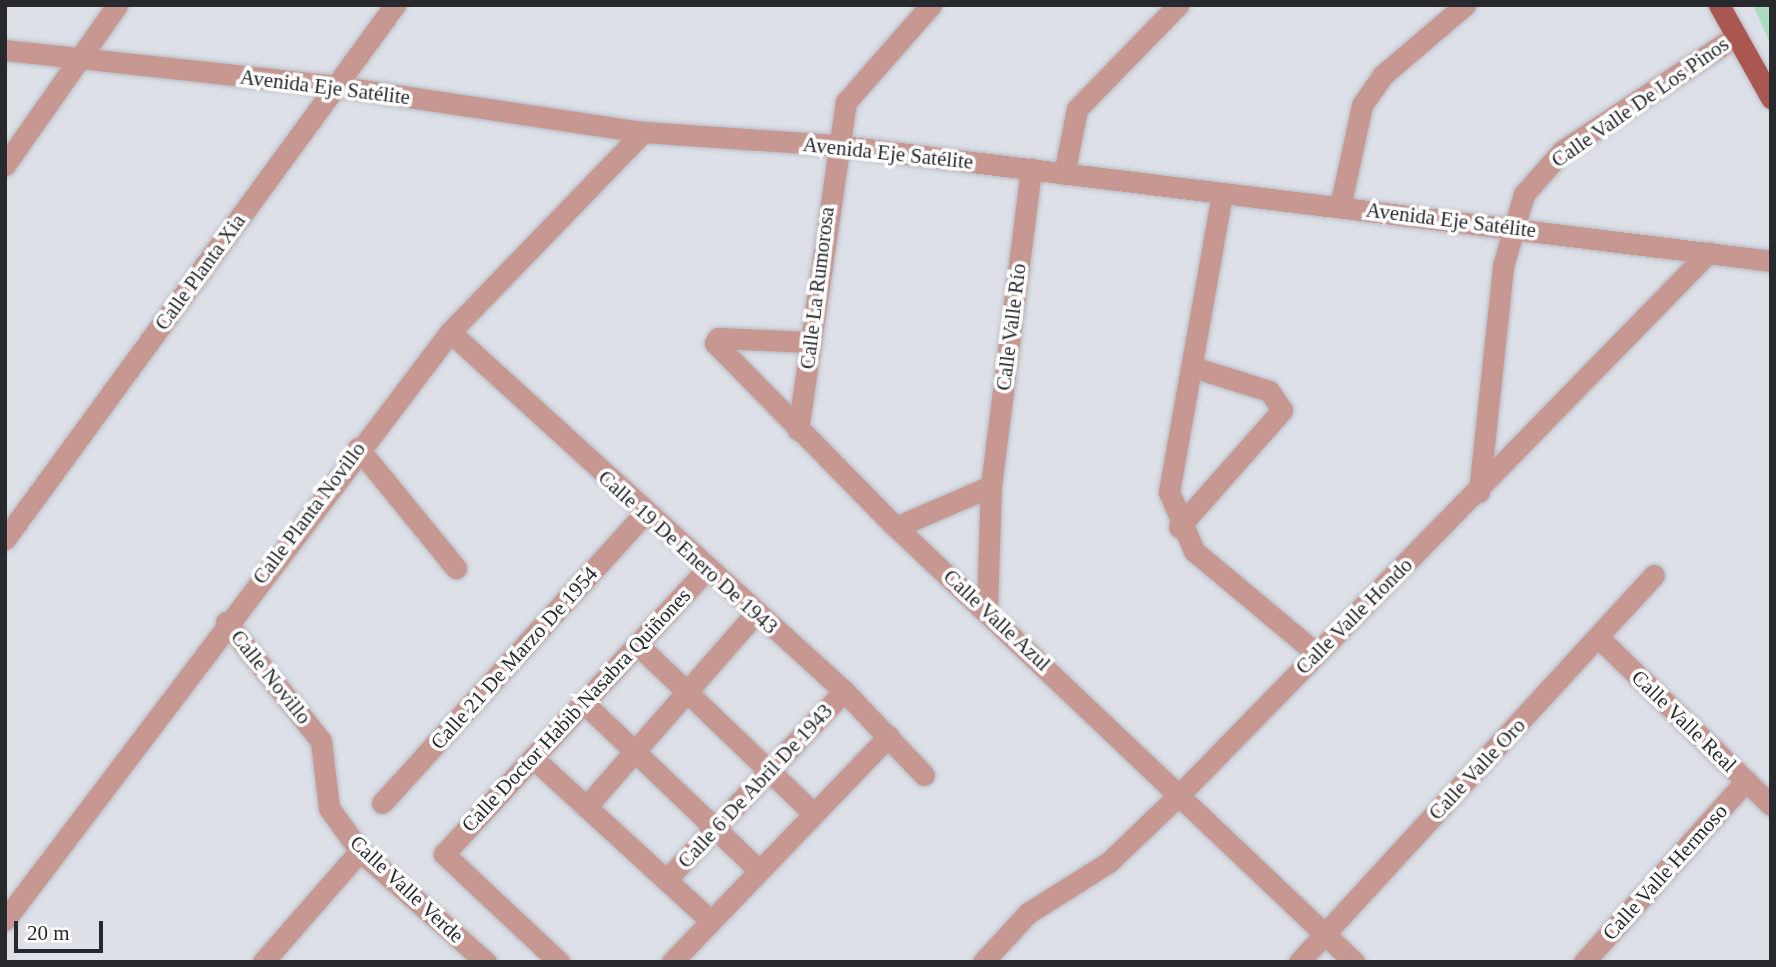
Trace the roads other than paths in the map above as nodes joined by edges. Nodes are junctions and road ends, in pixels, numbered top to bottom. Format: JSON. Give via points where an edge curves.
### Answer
{"nodes":[{"id":1,"x":117,"y":5,"type":"edge"},
{"id":2,"x":394,"y":5,"type":"edge"},
{"id":3,"x":931,"y":5,"type":"edge"},
{"id":4,"x":1178,"y":5,"type":"edge"},
{"id":5,"x":1465,"y":5,"type":"edge"},
{"id":6,"x":1719,"y":5,"type":"edge"},
{"id":7,"x":1736,"y":36,"type":"junction"},
{"id":8,"x":5,"y":50,"type":"edge"},
{"id":9,"x":79,"y":57,"type":"junction"},
{"id":10,"x":335,"y":86,"type":"junction"},
{"id":11,"x":1771,"y":98,"type":"edge"},
{"id":12,"x":643,"y":132,"type":"junction"},
{"id":13,"x":835,"y":145,"type":"junction"},
{"id":14,"x":5,"y":164,"type":"edge"},
{"id":15,"x":1031,"y":169,"type":"junction"},
{"id":16,"x":1064,"y":174,"type":"junction"},
{"id":17,"x":1222,"y":194,"type":"junction"},
{"id":18,"x":1340,"y":206,"type":"junction"},
{"id":19,"x":1509,"y":227,"type":"junction"},
{"id":20,"x":1709,"y":252,"type":"junction"},
{"id":21,"x":1771,"y":261,"type":"edge"},
{"id":22,"x":450,"y":331,"type":"junction"},
{"id":23,"x":810,"y":341,"type":"junction"},
{"id":24,"x":1193,"y":367,"type":"junction"},
{"id":25,"x":798,"y":430,"type":"junction"},
{"id":26,"x":358,"y":448,"type":"junction"},
{"id":27,"x":991,"y":485,"type":"junction"},
{"id":28,"x":1479,"y":492,"type":"junction"},
{"id":29,"x":645,"y":513,"type":"junction"},
{"id":30,"x":895,"y":527,"type":"junction"},
{"id":31,"x":1179,"y":527,"type":"junction"},
{"id":32,"x":5,"y":539,"type":"edge"},
{"id":33,"x":456,"y":568,"type":"dead end"},
{"id":34,"x":706,"y":570,"type":"junction"},
{"id":35,"x":1654,"y":575,"type":"dead end"},
{"id":36,"x":987,"y":610,"type":"junction"},
{"id":37,"x":755,"y":614,"type":"junction"},
{"id":38,"x":226,"y":622,"type":"junction"},
{"id":39,"x":1598,"y":637,"type":"junction"},
{"id":40,"x":639,"y":646,"type":"junction"},
{"id":41,"x":1316,"y":653,"type":"junction"},
{"id":42,"x":844,"y":691,"type":"junction"},
{"id":43,"x":686,"y":692,"type":"junction"},
{"id":44,"x":584,"y":703,"type":"junction"},
{"id":45,"x":316,"y":733,"type":"joint"},
{"id":46,"x":889,"y":737,"type":"junction"},
{"id":47,"x":635,"y":750,"type":"junction"},
{"id":48,"x":533,"y":758,"type":"junction"},
{"id":49,"x":768,"y":769,"type":"junction"},
{"id":50,"x":924,"y":775,"type":"dead end"},
{"id":51,"x":1746,"y":781,"type":"junction"},
{"id":52,"x":1180,"y":794,"type":"junction"},
{"id":53,"x":382,"y":803,"type":"dead end"},
{"id":54,"x":1771,"y":805,"type":"edge"},
{"id":55,"x":586,"y":807,"type":"junction"},
{"id":56,"x":811,"y":812,"type":"junction"},
{"id":57,"x":715,"y":827,"type":"junction"},
{"id":58,"x":360,"y":850,"type":"junction"},
{"id":59,"x":758,"y":869,"type":"junction"},
{"id":60,"x":666,"y":880,"type":"junction"},
{"id":61,"x":5,"y":920,"type":"edge"},
{"id":62,"x":711,"y":920,"type":"junction"},
{"id":63,"x":1324,"y":934,"type":"junction"},
{"id":64,"x":263,"y":962,"type":"edge"},
{"id":65,"x":486,"y":962,"type":"edge"},
{"id":66,"x":559,"y":962,"type":"edge"},
{"id":67,"x":672,"y":962,"type":"edge"},
{"id":68,"x":983,"y":962,"type":"edge"},
{"id":69,"x":1298,"y":962,"type":"edge"},
{"id":70,"x":1354,"y":962,"type":"edge"},
{"id":71,"x":1584,"y":962,"type":"edge"}],
"edges":[{"from":1,"to":9,"type":"street"},
{"from":2,"to":10,"type":"street","name":"Calle Planta Xia"},
{"from":3,"to":13,"type":"street","name":"Calle La Rumorosa","via":[[850,92]]},
{"from":4,"to":16,"type":"street","via":[[1077,109]]},
{"from":5,"to":18,"type":"street","via":[[1383,75],[1362,105]]},
{"from":6,"to":7,"type":"main road"},
{"from":7,"to":11,"type":"main road"},
{"from":7,"to":19,"type":"street","name":"Calle Valle De Los Pinos","via":[[1562,150],[1539,173]]},
{"from":8,"to":9,"type":"street","name":"Avenida Eje Satélite"},
{"from":9,"to":10,"type":"street","name":"Avenida Eje Satélite"},
{"from":9,"to":14,"type":"street"},
{"from":10,"to":12,"type":"street","name":"Avenida Eje Satélite"},
{"from":10,"to":32,"type":"street","name":"Calle Planta Xia"},
{"from":12,"to":13,"type":"street","name":"Avenida Eje Satélite"},
{"from":12,"to":22,"type":"street","name":"Calle Planta Novillo"},
{"from":13,"to":15,"type":"street","name":"Avenida Eje Satélite"},
{"from":13,"to":23,"type":"street","name":"Calle La Rumorosa"},
{"from":15,"to":16,"type":"street","name":"Avenida Eje Satélite"},
{"from":15,"to":27,"type":"street","name":"Calle Valle Río"},
{"from":16,"to":17,"type":"street","name":"Avenida Eje Satélite"},
{"from":17,"to":18,"type":"street","name":"Avenida Eje Satélite"},
{"from":17,"to":24,"type":"street"},
{"from":18,"to":19,"type":"street","name":"Avenida Eje Satélite"},
{"from":19,"to":20,"type":"street","name":"Avenida Eje Satélite"},
{"from":19,"to":28,"type":"street","name":"Calle Valle De Los Pinos"},
{"from":20,"to":21,"type":"street","name":"Avenida Eje Satélite"},
{"from":20,"to":28,"type":"street","name":"Calle Valle Hondo"},
{"from":22,"to":26,"type":"street","name":"Calle Planta Novillo"},
{"from":22,"to":29,"type":"street","name":"Calle 19 De Enero De 1943"},
{"from":23,"to":25,"type":"street","name":"Calle La Rumorosa"},
{"from":23,"to":25,"type":"street","name":"Calle Valle Azul","via":[[718,338],[715,343]]},
{"from":24,"to":31,"type":"street","via":[[1169,492]]},
{"from":24,"to":31,"type":"street","via":[[1269,391],[1282,410]]},
{"from":25,"to":30,"type":"street","name":"Calle Valle Azul"},
{"from":26,"to":33,"type":"street"},
{"from":26,"to":38,"type":"street","name":"Calle Planta Novillo"},
{"from":27,"to":30,"type":"street"},
{"from":27,"to":36,"type":"street","name":"Calle Valle Río"},
{"from":28,"to":41,"type":"street","name":"Calle Valle Hondo"},
{"from":29,"to":34,"type":"street","name":"Calle 19 De Enero De 1943"},
{"from":29,"to":53,"type":"street","name":"Calle 21 De Marzo De 1954"},
{"from":30,"to":36,"type":"street","name":"Calle Valle Azul"},
{"from":31,"to":41,"type":"street","via":[[1194,551]]},
{"from":34,"to":37,"type":"street","name":"Calle 19 De Enero De 1943"},
{"from":34,"to":40,"type":"street","name":"Calle Doctor Habib Nasabra Quiñones"},
{"from":35,"to":39,"type":"street","name":"Calle Valle Oro"},
{"from":36,"to":52,"type":"street","name":"Calle Valle Azul"},
{"from":37,"to":42,"type":"street","name":"Calle 19 De Enero De 1943"},
{"from":37,"to":43,"type":"street"},
{"from":38,"to":45,"type":"street","name":"Calle Novillo"},
{"from":38,"to":61,"type":"street","name":"Calle Planta Novillo"},
{"from":39,"to":51,"type":"street","name":"Calle Valle Real"},
{"from":39,"to":63,"type":"street","name":"Calle Valle Oro"},
{"from":40,"to":43,"type":"street"},
{"from":40,"to":44,"type":"street","name":"Calle Doctor Habib Nasabra Quiñones"},
{"from":41,"to":52,"type":"street","name":"Calle Valle Hondo"},
{"from":42,"to":46,"type":"street","name":"Calle 19 De Enero De 1943"},
{"from":42,"to":49,"type":"street","name":"Calle 6 De Abril De 1943"},
{"from":43,"to":47,"type":"street"},
{"from":43,"to":49,"type":"street"},
{"from":44,"to":47,"type":"street"},
{"from":44,"to":48,"type":"street","name":"Calle Doctor Habib Nasabra Quiñones"},
{"from":45,"to":58,"type":"street","name":"Calle Valle Verde","via":[[329,808]]},
{"from":46,"to":50,"type":"street","name":"Calle 19 De Enero De 1943"},
{"from":46,"to":56,"type":"street"},
{"from":47,"to":55,"type":"street"},
{"from":47,"to":57,"type":"street"},
{"from":48,"to":55,"type":"street"},
{"from":48,"to":66,"type":"street","name":"Calle Doctor Habib Nasabra Quiñones","via":[[446,850],[445,858]]},
{"from":49,"to":56,"type":"street"},
{"from":49,"to":57,"type":"street","name":"Calle 6 De Abril De 1943"},
{"from":51,"to":54,"type":"street","name":"Calle Valle Real"},
{"from":51,"to":71,"type":"street","name":"Calle Valle Hermoso"},
{"from":52,"to":63,"type":"street","name":"Calle Valle Azul"},
{"from":52,"to":68,"type":"street","name":"Calle Valle Hondo","via":[[1109,862],[1028,913]]},
{"from":55,"to":60,"type":"street"},
{"from":56,"to":59,"type":"street"},
{"from":57,"to":59,"type":"street"},
{"from":57,"to":60,"type":"street","name":"Calle 6 De Abril De 1943"},
{"from":58,"to":64,"type":"street"},
{"from":58,"to":65,"type":"street","name":"Calle Valle Verde"},
{"from":59,"to":62,"type":"street"},
{"from":60,"to":62,"type":"street"},
{"from":62,"to":67,"type":"street"},
{"from":63,"to":69,"type":"street","name":"Calle Valle Oro"},
{"from":63,"to":70,"type":"street","name":"Calle Valle Azul"}]}
